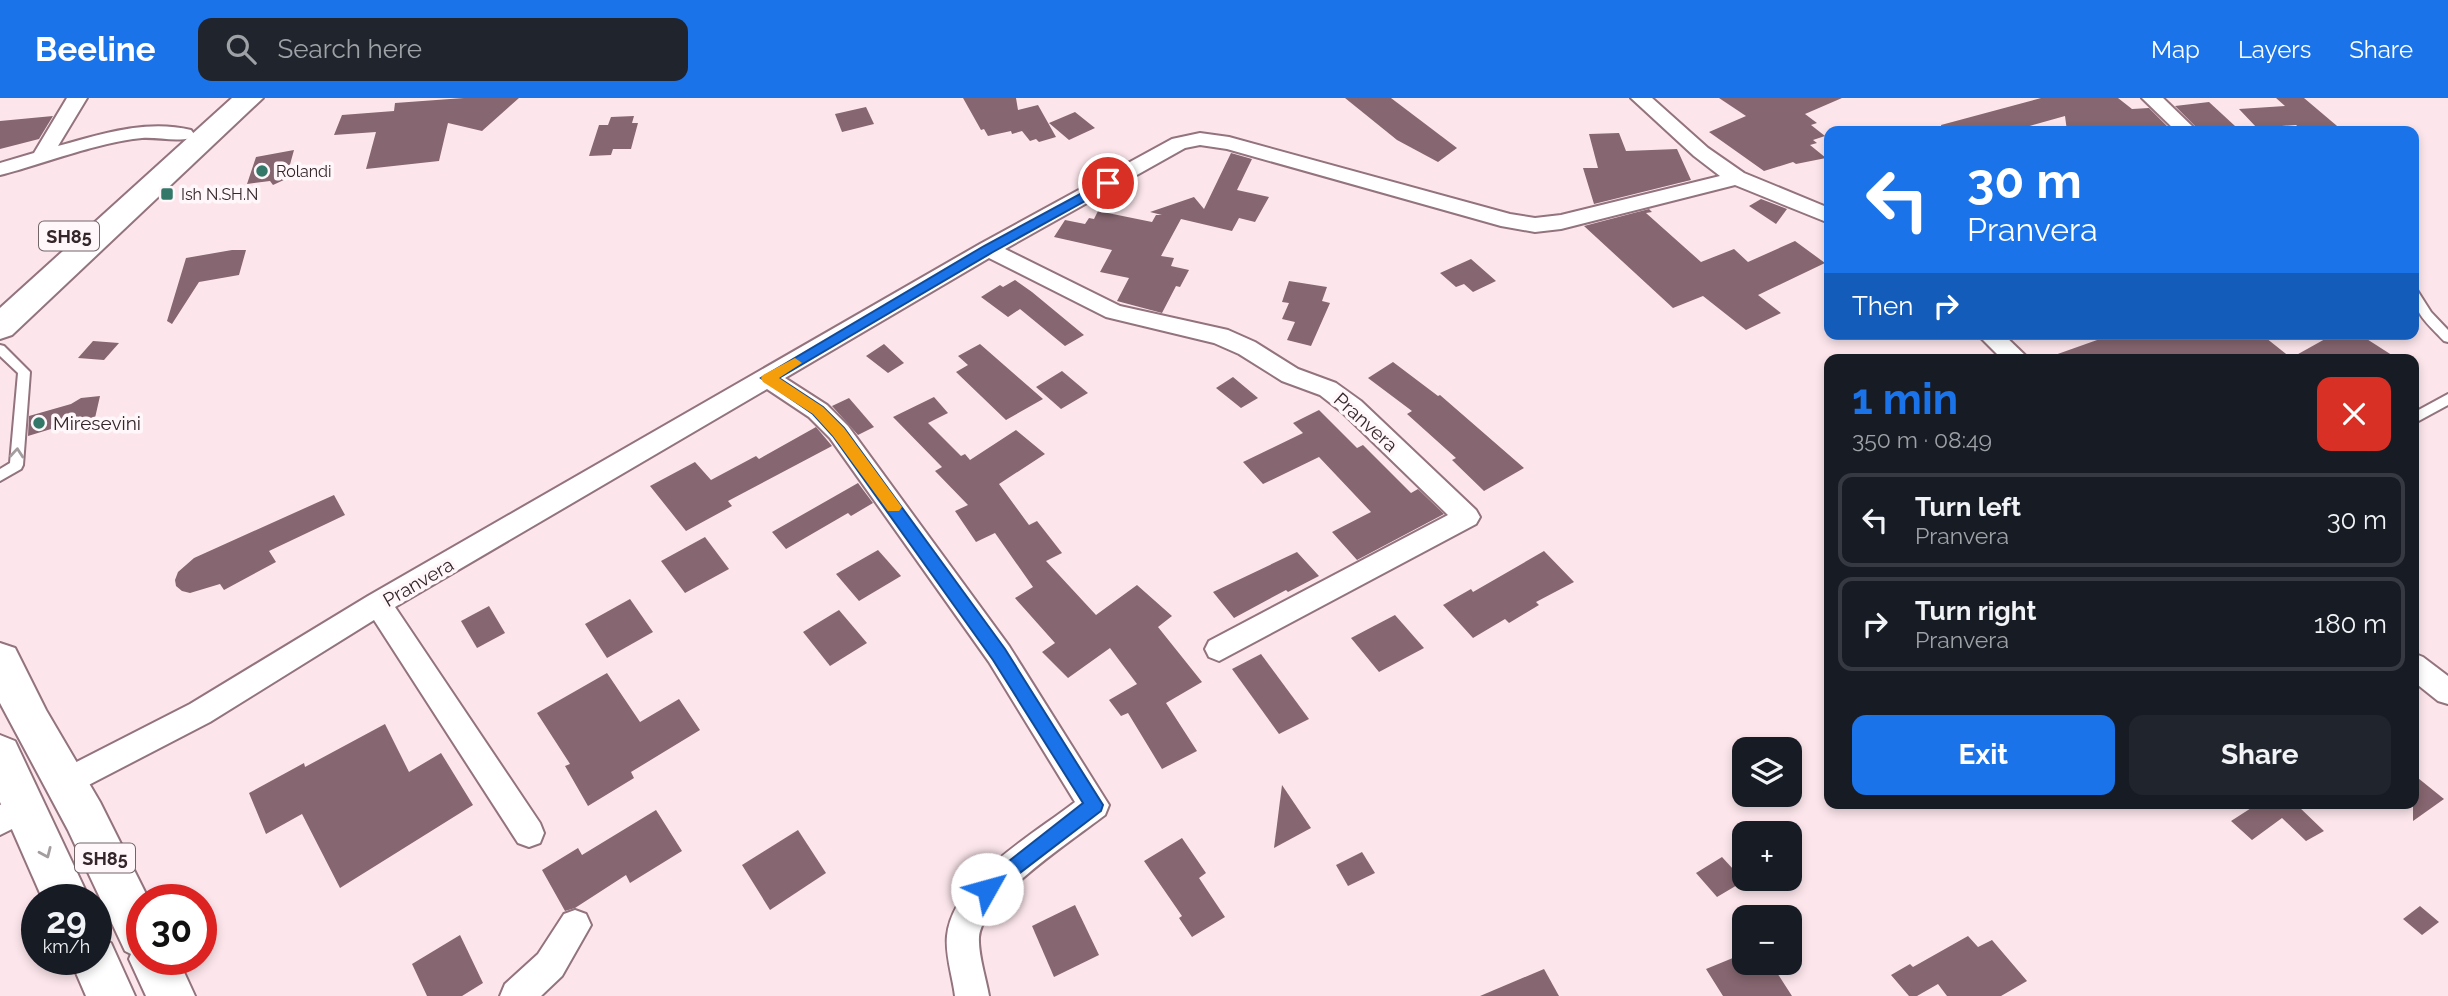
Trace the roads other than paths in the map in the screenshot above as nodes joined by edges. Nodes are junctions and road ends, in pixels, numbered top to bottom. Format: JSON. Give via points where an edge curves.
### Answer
{"nodes":[{"id":1,"x":77,"y":98,"type":"edge"},
{"id":2,"x":223,"y":98,"type":"edge"},
{"id":3,"x":249,"y":98,"type":"edge"},
{"id":4,"x":1641,"y":98,"type":"edge"},
{"id":5,"x":2152,"y":98,"type":"edge"},
{"id":6,"x":2182,"y":126,"type":"edge"},
{"id":7,"x":184,"y":134,"type":"junction"},
{"id":8,"x":42,"y":157,"type":"junction"},
{"id":9,"x":0,"y":169,"type":"edge"},
{"id":10,"x":1737,"y":178,"type":"junction"},
{"id":11,"x":1824,"y":214,"type":"edge"},
{"id":12,"x":988,"y":249,"type":"junction"},
{"id":13,"x":0,"y":296,"type":"edge"},
{"id":14,"x":2419,"y":302,"type":"edge"},
{"id":15,"x":0,"y":327,"type":"edge"},
{"id":16,"x":2448,"y":338,"type":"edge"},
{"id":17,"x":1995,"y":340,"type":"edge"},
{"id":18,"x":0,"y":349,"type":"edge"},
{"id":19,"x":2011,"y":354,"type":"edge"},
{"id":20,"x":768,"y":378,"type":"junction"},
{"id":21,"x":2448,"y":399,"type":"edge"},
{"id":22,"x":2419,"y":416,"type":"edge"},
{"id":23,"x":0,"y":476,"type":"edge"},
{"id":24,"x":378,"y":604,"type":"junction"},
{"id":25,"x":1219,"y":649,"type":"dead end"},
{"id":26,"x":0,"y":660,"type":"edge"},
{"id":27,"x":2419,"y":670,"type":"edge"},
{"id":28,"x":2448,"y":692,"type":"edge"},
{"id":29,"x":0,"y":754,"type":"edge"},
{"id":30,"x":66,"y":782,"type":"junction"},
{"id":31,"x":13,"y":814,"type":"edge"},
{"id":32,"x":529,"y":833,"type":"dead end"},
{"id":33,"x":57,"y":884,"type":"edge"},
{"id":34,"x":126,"y":903,"type":"edge"},
{"id":35,"x":575,"y":925,"type":"dead end"},
{"id":36,"x":101,"y":975,"type":"edge"},
{"id":37,"x":161,"y":975,"type":"edge"},
{"id":38,"x":111,"y":996,"type":"edge"},
{"id":39,"x":171,"y":996,"type":"edge"},
{"id":40,"x":517,"y":996,"type":"edge"},
{"id":41,"x":972,"y":996,"type":"edge"}],
"edges":[{"from":1,"to":8,"type":"street"},
{"from":2,"to":7,"type":"highway","number":"SH85"},
{"from":3,"to":15,"type":"highway","number":"SH85"},
{"from":4,"to":10,"type":"street"},
{"from":5,"to":6,"type":"street"},
{"from":7,"to":8,"type":"street","via":[[142,132]]},
{"from":7,"to":13,"type":"highway","number":"SH85"},
{"from":8,"to":9,"type":"street"},
{"from":10,"to":11,"type":"street"},
{"from":10,"to":12,"type":"street","name":"Pranvera","via":[[1535,225],[1200,139],[1179,143]]},
{"from":12,"to":20,"type":"street","name":"Pranvera"},
{"from":12,"to":25,"type":"street","name":"Pranvera","via":[[1114,312],[1220,336],[1290,375],[1328,389],[1467,517]]},
{"from":14,"to":16,"type":"lane"},
{"from":17,"to":19,"type":"street"},
{"from":23,"to":18,"type":"lane","one_way":true,"via":[[16,465],[24,372]]},
{"from":20,"to":24,"type":"street","name":"Pranvera"},
{"from":20,"to":41,"type":"street","via":[[818,411],[839,432],[999,654],[1094,805],[987,889],[969,912],[963,938]]},
{"from":21,"to":22,"type":"lane"},
{"from":24,"to":30,"type":"street","name":"Pranvera","via":[[200,713]]},
{"from":24,"to":32,"type":"street"},
{"from":26,"to":30,"type":"highway","number":"SH85"},
{"from":27,"to":28,"type":"street"},
{"from":29,"to":31,"type":"highway","number":"SH85"},
{"from":30,"to":34,"type":"highway","number":"SH85"},
{"from":31,"to":33,"type":"highway","number":"SH85","one_way":true},
{"from":35,"to":40,"type":"street","via":[[550,965]]},
{"from":36,"to":38,"type":"highway"},
{"from":37,"to":39,"type":"highway"}]}
